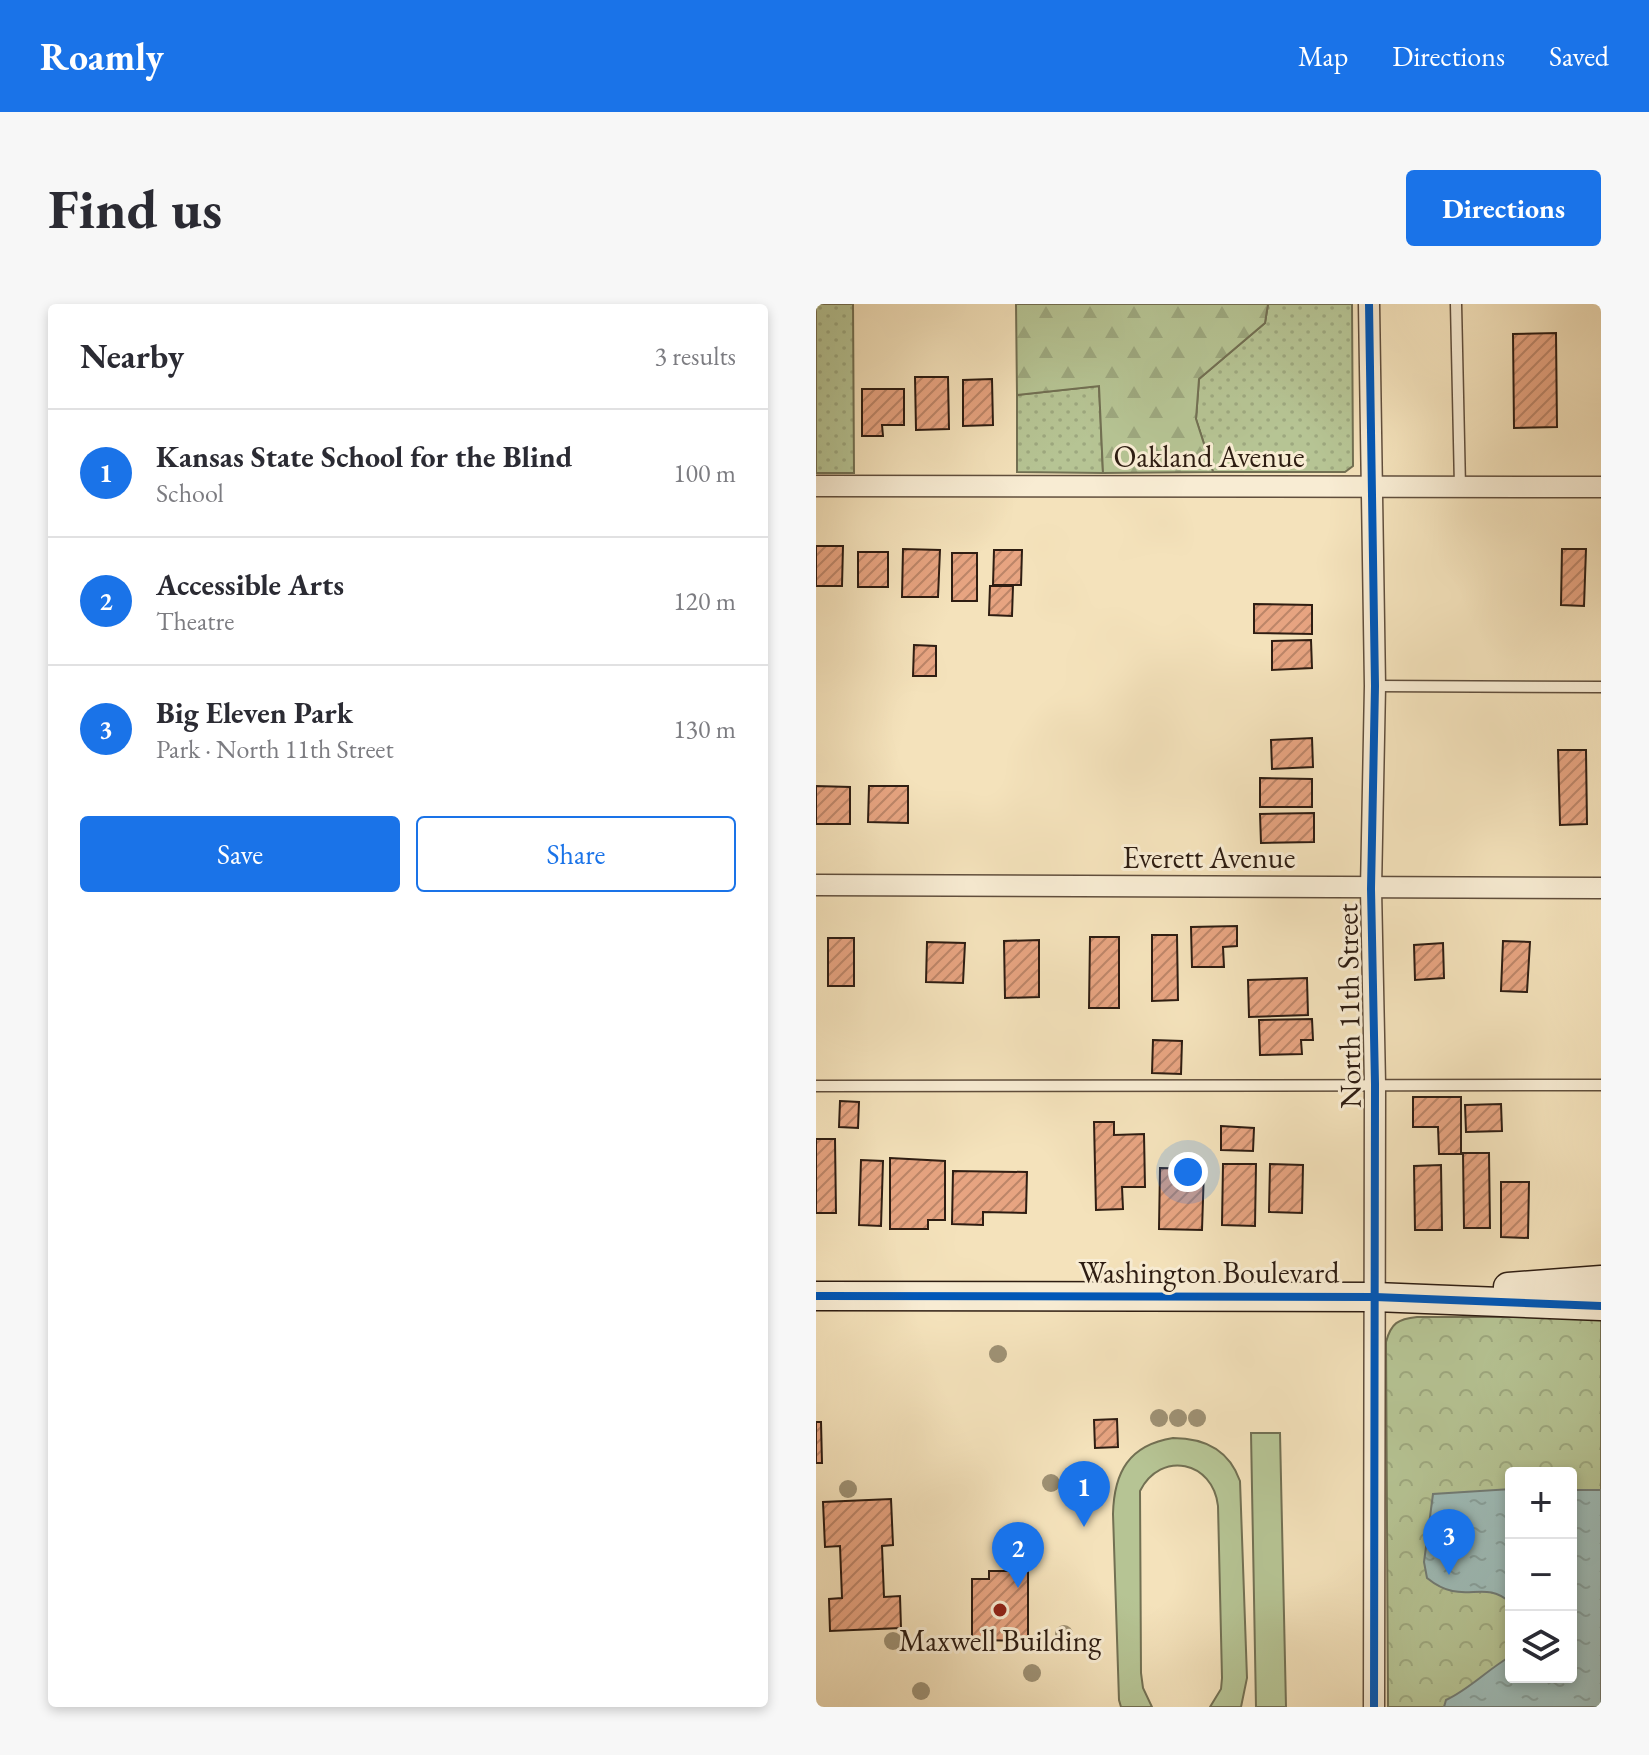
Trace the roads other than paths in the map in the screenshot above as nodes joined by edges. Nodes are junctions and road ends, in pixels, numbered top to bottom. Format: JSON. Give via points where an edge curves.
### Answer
{"nodes":[{"id":1,"x":1369,"y":304,"type":"edge"},
{"id":2,"x":1456,"y":304,"type":"edge"},
{"id":3,"x":816,"y":486,"type":"edge"},
{"id":4,"x":1460,"y":487,"type":"junction"},
{"id":5,"x":1601,"y":487,"type":"edge"},
{"id":6,"x":1371,"y":488,"type":"junction"},
{"id":7,"x":1375,"y":686,"type":"junction"},
{"id":8,"x":1601,"y":687,"type":"edge"},
{"id":9,"x":816,"y":885,"type":"edge"},
{"id":10,"x":1601,"y":888,"type":"edge"},
{"id":11,"x":1371,"y":889,"type":"junction"},
{"id":12,"x":1375,"y":1084,"type":"junction"},
{"id":13,"x":1601,"y":1085,"type":"edge"},
{"id":14,"x":816,"y":1086,"type":"edge"},
{"id":15,"x":1601,"y":1280,"type":"edge"},
{"id":16,"x":816,"y":1296,"type":"edge"},
{"id":17,"x":1375,"y":1297,"type":"junction"},
{"id":18,"x":1601,"y":1306,"type":"edge"},
{"id":19,"x":1374,"y":1707,"type":"edge"}],
"edges":[{"from":1,"to":6,"type":"street","name":"North 11th Street"},
{"from":2,"to":4,"type":"lane"},
{"from":3,"to":6,"type":"street","name":"Oakland Avenue"},
{"from":4,"to":5,"type":"street","name":"Oakland Avenue"},
{"from":4,"to":6,"type":"street","name":"Oakland Avenue"},
{"from":6,"to":7,"type":"street","name":"North 11th Street"},
{"from":7,"to":8,"type":"lane"},
{"from":7,"to":11,"type":"street","name":"North 11th Street"},
{"from":9,"to":11,"type":"street","name":"Everett Avenue"},
{"from":10,"to":11,"type":"street","name":"Everett Avenue"},
{"from":11,"to":12,"type":"street","name":"North 11th Street"},
{"from":12,"to":13,"type":"lane"},
{"from":12,"to":14,"type":"lane"},
{"from":12,"to":17,"type":"street","name":"North 11th Street"},
{"from":15,"to":17,"type":"street","name":"Washington Boulevard"},
{"from":16,"to":17,"type":"street","name":"Washington Boulevard"},
{"from":17,"to":18,"type":"street","name":"Washington Boulevard"},
{"from":17,"to":19,"type":"street","name":"North 11th Street"}]}
